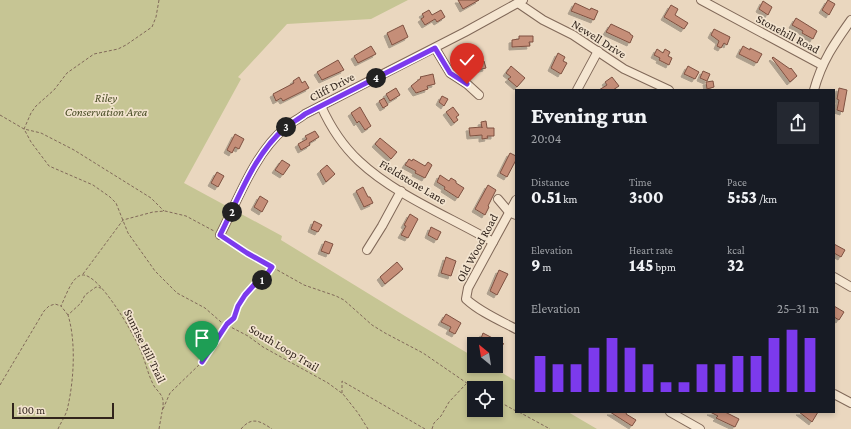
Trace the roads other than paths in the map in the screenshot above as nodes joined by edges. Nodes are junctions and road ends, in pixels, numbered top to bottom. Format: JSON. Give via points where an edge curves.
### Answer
{"nodes":[{"id":1,"x":701,"y":0,"type":"edge"},
{"id":2,"x":521,"y":1,"type":"edge"},
{"id":3,"x":851,"y":20,"type":"edge"},
{"id":4,"x":435,"y":48,"type":"junction"},
{"id":5,"x":598,"y":51,"type":"junction"},
{"id":6,"x":822,"y":65,"type":"junction"},
{"id":7,"x":579,"y":89,"type":"edge"},
{"id":8,"x":667,"y":89,"type":"edge"},
{"id":9,"x":814,"y":89,"type":"edge"},
{"id":10,"x":479,"y":95,"type":"dead end"},
{"id":11,"x":321,"y":106,"type":"junction"},
{"id":12,"x":401,"y":192,"type":"junction"},
{"id":13,"x":498,"y":199,"type":"dead end"},
{"id":14,"x":513,"y":214,"type":"edge"},
{"id":15,"x":220,"y":235,"type":"road end"},
{"id":16,"x":492,"y":242,"type":"junction"},
{"id":17,"x":367,"y":250,"type":"dead end"},
{"id":18,"x":835,"y":278,"type":"edge"},
{"id":19,"x":851,"y":286,"type":"edge"},
{"id":20,"x":515,"y":328,"type":"edge"},
{"id":21,"x":835,"y":395,"type":"edge"},
{"id":22,"x":851,"y":403,"type":"edge"},
{"id":23,"x":672,"y":413,"type":"edge"},
{"id":24,"x":700,"y":429,"type":"edge"}],
"edges":[{"from":1,"to":6,"type":"street","name":"Stonehill Road"},
{"from":2,"to":4,"type":"street","name":"Cliff Drive"},
{"from":2,"to":5,"type":"street","name":"Newell Drive","via":[[543,20]]},
{"from":3,"to":6,"type":"street"},
{"from":4,"to":10,"type":"street","via":[[450,73]]},
{"from":4,"to":11,"type":"street","name":"Cliff Drive"},
{"from":5,"to":7,"type":"street"},
{"from":5,"to":8,"type":"street","name":"Newell Drive","via":[[624,69]]},
{"from":6,"to":9,"type":"street"},
{"from":11,"to":12,"type":"street","name":"Fieldstone Lane","via":[[341,139],[358,160]]},
{"from":11,"to":15,"type":"street","name":"Cliff Drive","via":[[286,127],[264,151]]},
{"from":12,"to":16,"type":"street","name":"Fieldstone Lane"},
{"from":12,"to":17,"type":"street"},
{"from":13,"to":14,"type":"street"},
{"from":14,"to":16,"type":"street","name":"Old Wood Road"},
{"from":16,"to":20,"type":"street","name":"Old Wood Road","via":[[468,288],[466,299],[482,311]]},
{"from":18,"to":19,"type":"street"},
{"from":21,"to":22,"type":"street"},
{"from":23,"to":24,"type":"street"}]}
